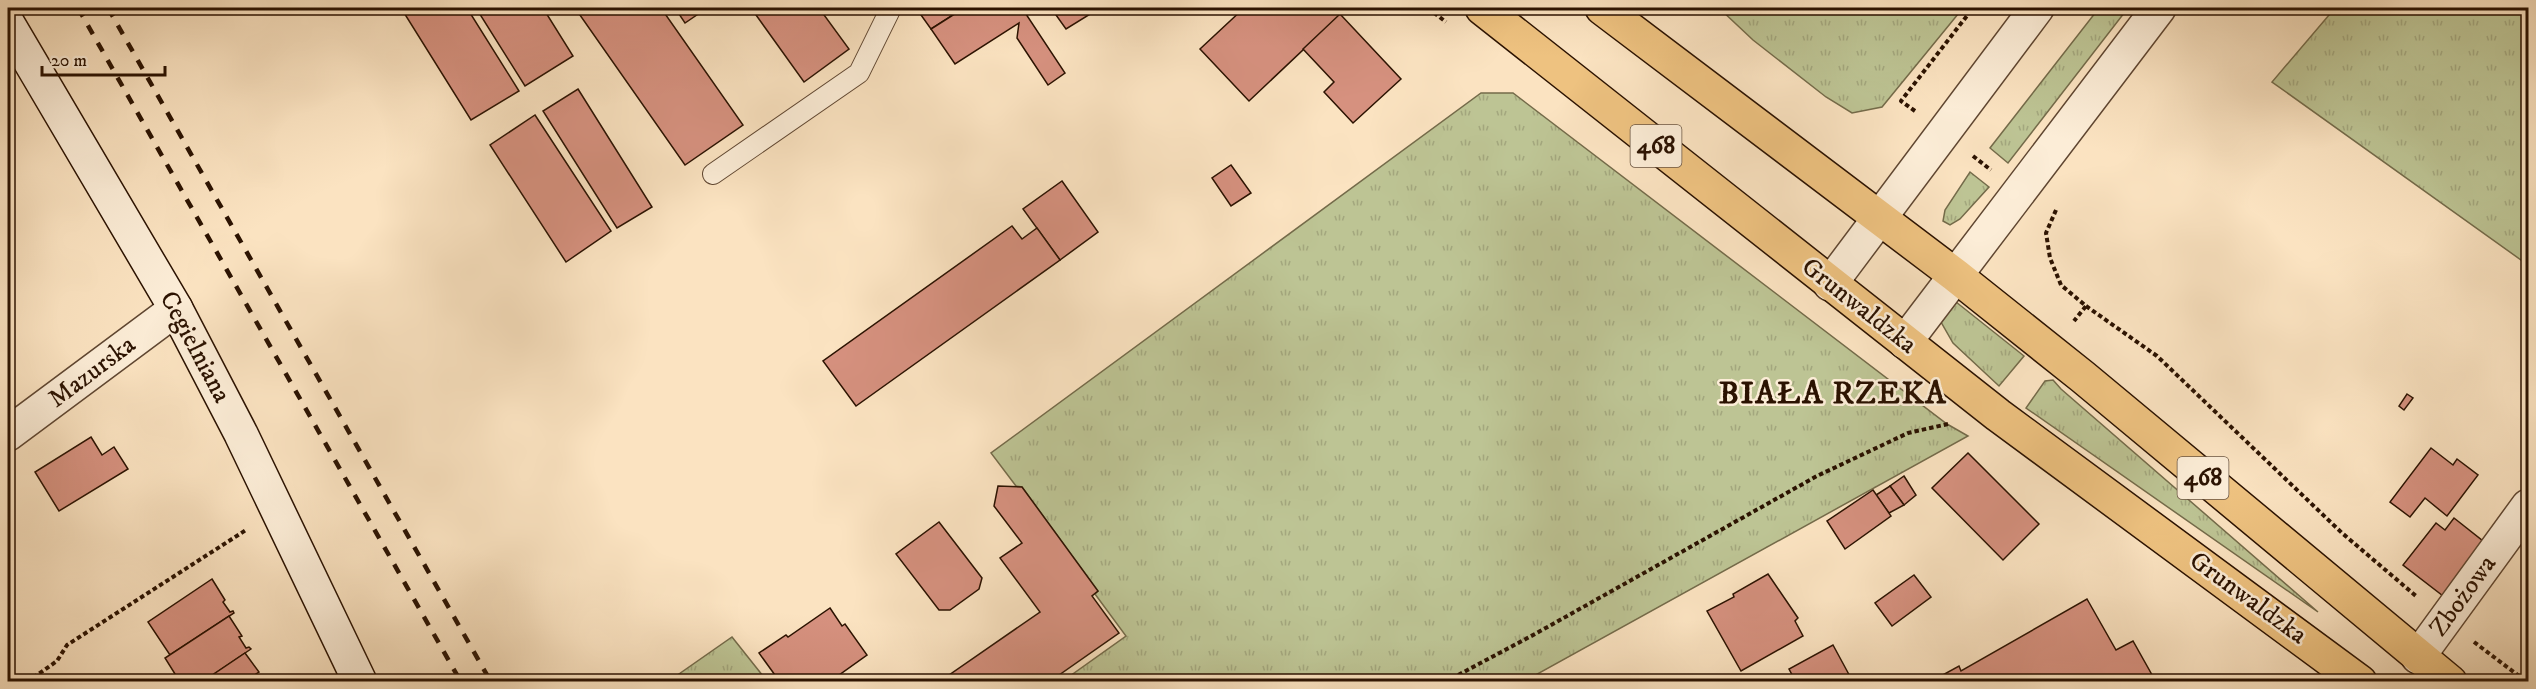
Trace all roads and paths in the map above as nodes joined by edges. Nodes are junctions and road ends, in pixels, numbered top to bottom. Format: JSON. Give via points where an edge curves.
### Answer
{"nodes":[{"id":1,"x":891,"y":8,"type":"edge"},
{"id":2,"x":1482,"y":8,"type":"edge"},
{"id":3,"x":1602,"y":8,"type":"edge"},
{"id":4,"x":1973,"y":8,"type":"edge"},
{"id":5,"x":2037,"y":8,"type":"edge"},
{"id":6,"x":2159,"y":8,"type":"edge"},
{"id":7,"x":8,"y":24,"type":"edge"},
{"id":8,"x":1943,"y":133,"type":"junction"},
{"id":9,"x":712,"y":174,"type":"dead end"},
{"id":10,"x":2018,"y":191,"type":"junction"},
{"id":11,"x":2053,"y":217,"type":"dead end"},
{"id":12,"x":1879,"y":218,"type":"junction"},
{"id":13,"x":1955,"y":275,"type":"junction"},
{"id":14,"x":1830,"y":284,"type":"junction"},
{"id":15,"x":2086,"y":306,"type":"dead end"},
{"id":16,"x":176,"y":309,"type":"junction"},
{"id":17,"x":1905,"y":342,"type":"junction"},
{"id":18,"x":1958,"y":421,"type":"dead end"},
{"id":19,"x":8,"y":434,"type":"edge"},
{"id":20,"x":2529,"y":506,"type":"edge"},
{"id":21,"x":254,"y":524,"type":"dead end"},
{"id":22,"x":2445,"y":620,"type":"junction"},
{"id":23,"x":2418,"y":657,"type":"junction"},
{"id":24,"x":27,"y":681,"type":"edge"},
{"id":25,"x":360,"y":681,"type":"edge"},
{"id":26,"x":1445,"y":681,"type":"edge"},
{"id":27,"x":2360,"y":681,"type":"edge"},
{"id":28,"x":2450,"y":681,"type":"edge"},
{"id":29,"x":2527,"y":681,"type":"edge"}],
"edges":[{"from":1,"to":9,"type":"lane","via":[[859,74]]},
{"from":2,"to":14,"type":"main road","name":"Grunwaldzka","number":"468"},
{"from":3,"to":12,"type":"main road","number":"468"},
{"from":4,"to":8,"type":"path","via":[[1901,101]]},
{"from":5,"to":8,"type":"street"},
{"from":6,"to":10,"type":"street"},
{"from":7,"to":16,"type":"street","name":"Cegielniana"},
{"from":8,"to":10,"type":"path"},
{"from":8,"to":12,"type":"street"},
{"from":10,"to":11,"type":"path"},
{"from":10,"to":13,"type":"street"},
{"from":12,"to":13,"type":"main road","number":"468"},
{"from":12,"to":14,"type":"street"},
{"from":13,"to":17,"type":"street"},
{"from":13,"to":23,"type":"main road","number":"468"},
{"from":14,"to":17,"type":"main road","name":"Grunwaldzka","number":"468"},
{"from":15,"to":22,"type":"path","via":[[2157,356],[2342,533]]},
{"from":16,"to":19,"type":"street","name":"Mazurska"},
{"from":16,"to":25,"type":"street","name":"Cegielniana"},
{"from":17,"to":27,"type":"main road","name":"Grunwaldzka","number":"468"},
{"from":18,"to":26,"type":"path","via":[[1908,433],[1817,476]]},
{"from":20,"to":22,"type":"street","name":"Zbożowa"},
{"from":21,"to":24,"type":"path","via":[[68,645],[57,661]]},
{"from":22,"to":23,"type":"street","name":"Zbożowa"},
{"from":22,"to":29,"type":"path"},
{"from":23,"to":28,"type":"main road","number":"468"}]}
